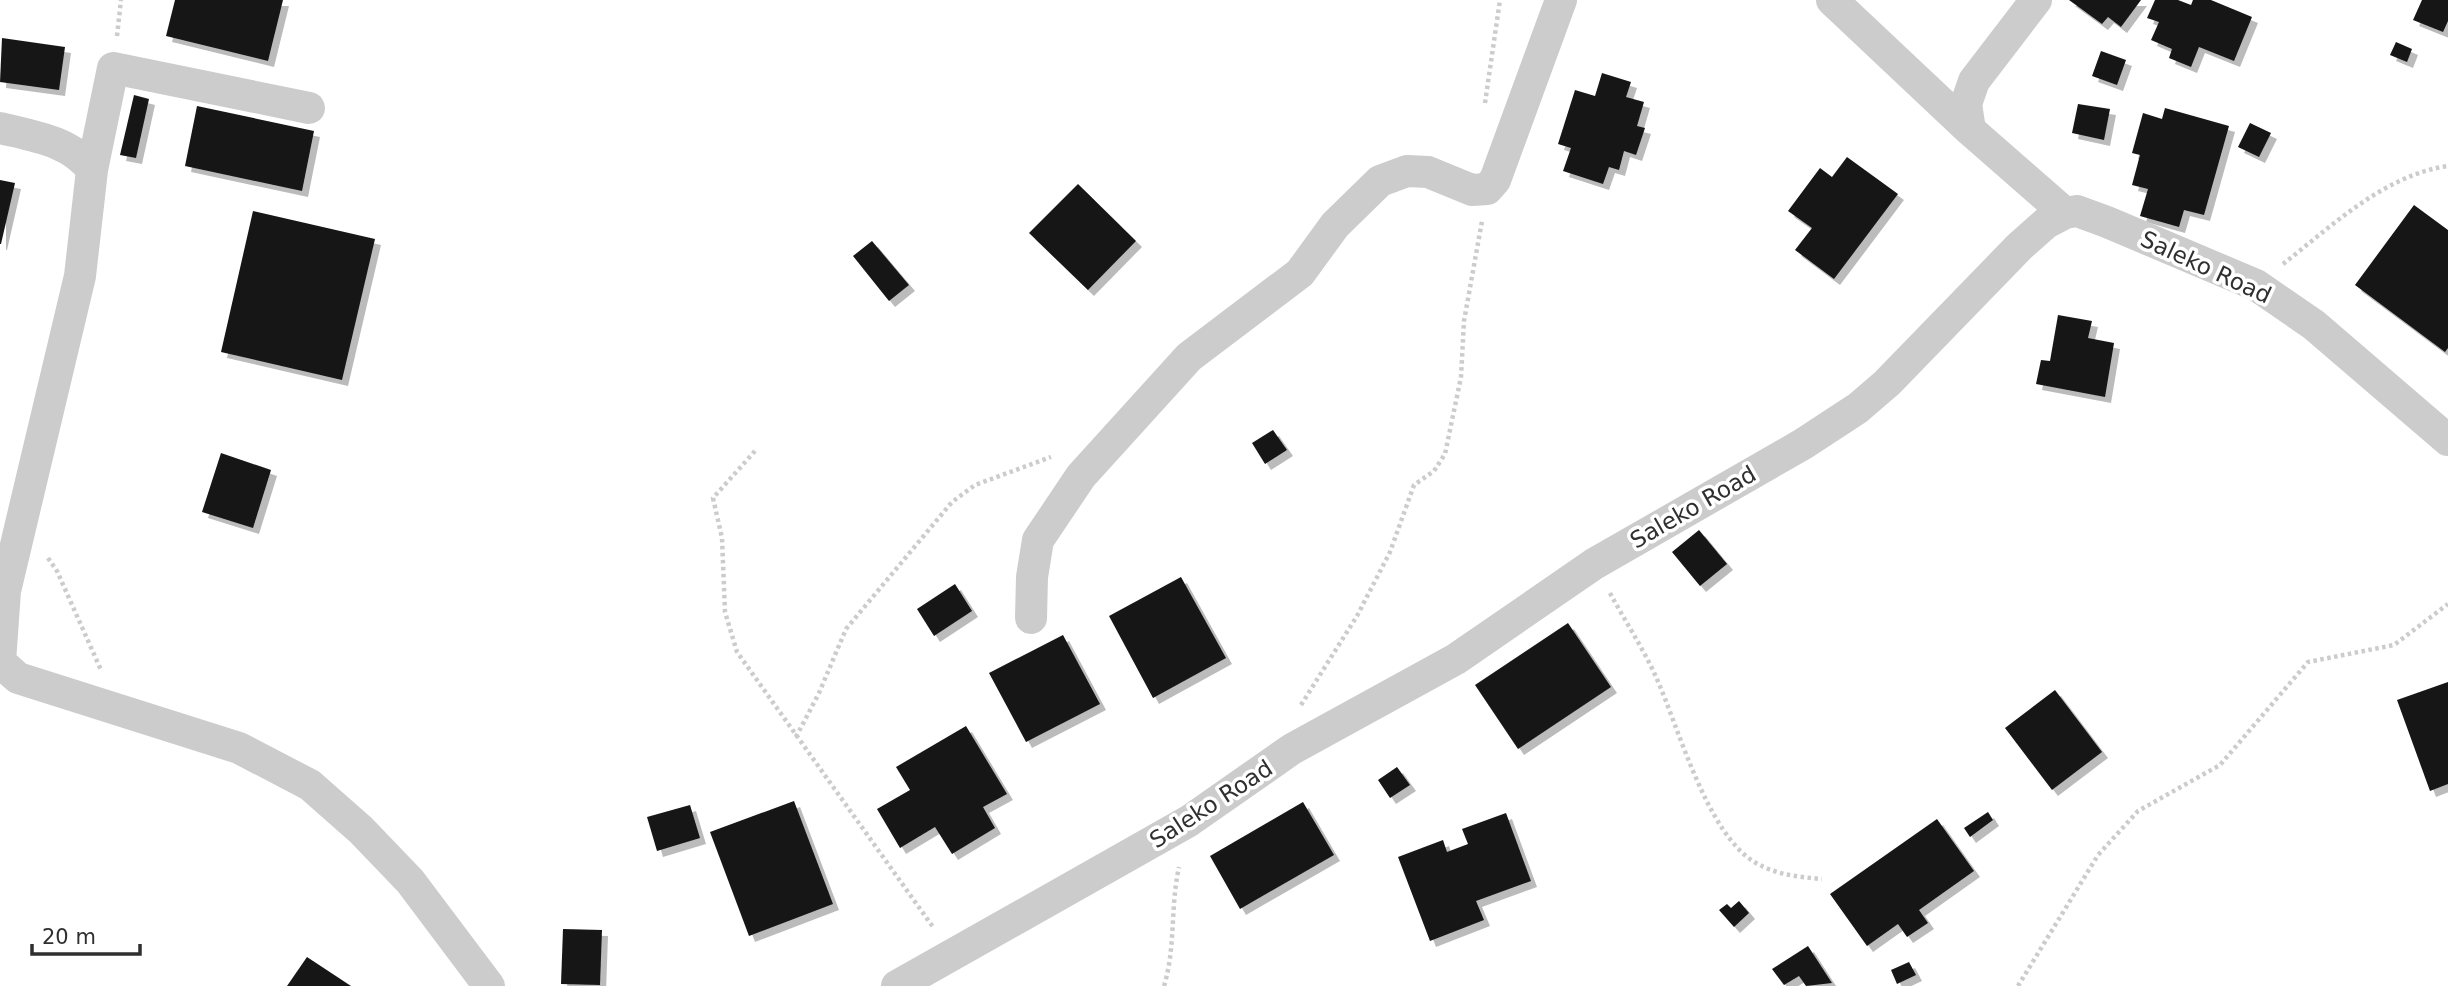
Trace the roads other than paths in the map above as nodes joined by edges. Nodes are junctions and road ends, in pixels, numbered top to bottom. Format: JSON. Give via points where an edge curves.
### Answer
{"nodes":[{"id":1,"x":1560,"y":0,"type":"edge"},
{"id":2,"x":1832,"y":0,"type":"edge"},
{"id":3,"x":2036,"y":0,"type":"edge"},
{"id":4,"x":309,"y":108,"type":"dead end"},
{"id":5,"x":0,"y":128,"type":"edge"},
{"id":6,"x":1970,"y":130,"type":"junction"},
{"id":7,"x":92,"y":170,"type":"junction"},
{"id":8,"x":2065,"y":213,"type":"junction"},
{"id":9,"x":2448,"y":440,"type":"edge"},
{"id":10,"x":1031,"y":618,"type":"dead end"},
{"id":11,"x":488,"y":986,"type":"edge"},
{"id":12,"x":897,"y":986,"type":"edge"}],
"edges":[{"from":1,"to":10,"type":"street","via":[[1488,189],[1472,190],[1429,172],[1407,171],[1380,181],[1335,225],[1300,273],[1189,357],[1082,476],[1038,540]]},
{"from":2,"to":6,"type":"street"},
{"from":3,"to":6,"type":"street","via":[[1974,81],[1966,104]]},
{"from":4,"to":7,"type":"street","via":[[113,68]]},
{"from":5,"to":7,"type":"street","via":[[81,155]]},
{"from":6,"to":8,"type":"street"},
{"from":7,"to":11,"type":"street","via":[[80,276],[5,591],[0,662],[19,678],[239,748],[310,785],[410,881]]},
{"from":8,"to":9,"type":"street","name":"Saleko Road","via":[[2077,211],[2107,222],[2256,285],[2314,325]]},
{"from":8,"to":12,"type":"street","name":"Saleko Road","via":[[2019,247],[1858,408],[1594,564],[1456,659],[1293,749],[1189,821]]}]}
